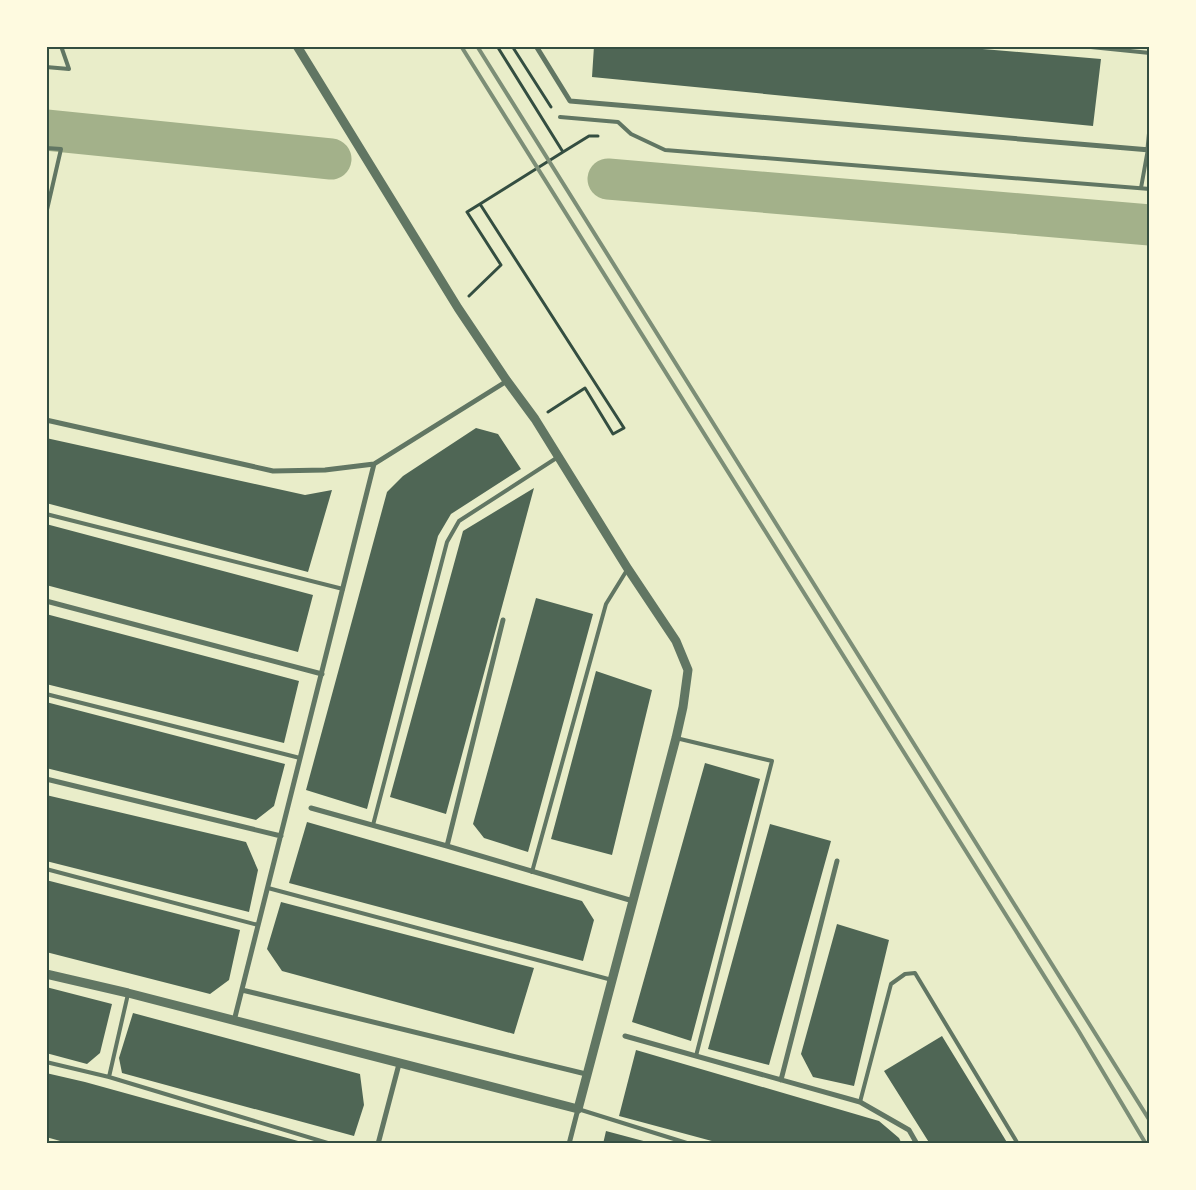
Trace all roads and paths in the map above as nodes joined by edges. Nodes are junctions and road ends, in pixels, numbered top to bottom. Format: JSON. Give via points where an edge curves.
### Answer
{"nodes":[{"id":1,"x":61,"y":46,"type":"edge"},
{"id":2,"x":298,"y":46,"type":"edge"},
{"id":3,"x":496,"y":46,"type":"edge"},
{"id":4,"x":512,"y":46,"type":"edge"},
{"id":5,"x":536,"y":46,"type":"edge"},
{"id":6,"x":1081,"y":46,"type":"edge"},
{"id":7,"x":1150,"y":53,"type":"edge"},
{"id":8,"x":46,"y":67,"type":"edge"},
{"id":9,"x":560,"y":117,"type":"joint"},
{"id":10,"x":1150,"y":128,"type":"edge"},
{"id":11,"x":589,"y":136,"type":"dead end"},
{"id":12,"x":46,"y":148,"type":"edge"},
{"id":13,"x":1149,"y":150,"type":"edge"},
{"id":14,"x":563,"y":152,"type":"junction"},
{"id":15,"x":1141,"y":188,"type":"junction"},
{"id":16,"x":1150,"y":189,"type":"edge"},
{"id":17,"x":480,"y":204,"type":"junction"},
{"id":18,"x":46,"y":214,"type":"edge"},
{"id":19,"x":458,"y":308,"type":"junction"},
{"id":20,"x":507,"y":381,"type":"junction"},
{"id":21,"x":535,"y":419,"type":"junction"},
{"id":22,"x":46,"y":420,"type":"edge"},
{"id":23,"x":558,"y":457,"type":"junction"},
{"id":24,"x":374,"y":464,"type":"junction"},
{"id":25,"x":46,"y":514,"type":"edge"},
{"id":26,"x":628,"y":568,"type":"junction"},
{"id":27,"x":343,"y":588,"type":"junction"},
{"id":28,"x":46,"y":601,"type":"edge"},
{"id":29,"x":503,"y":620,"type":"dead end"},
{"id":30,"x":322,"y":674,"type":"junction"},
{"id":31,"x":46,"y":694,"type":"edge"},
{"id":32,"x":676,"y":738,"type":"junction"},
{"id":33,"x":300,"y":758,"type":"junction"},
{"id":34,"x":46,"y":779,"type":"edge"},
{"id":35,"x":311,"y":808,"type":"dead end"},
{"id":36,"x":373,"y":825,"type":"junction"},
{"id":37,"x":281,"y":836,"type":"junction"},
{"id":38,"x":447,"y":846,"type":"junction"},
{"id":39,"x":838,"y":861,"type":"dead end"},
{"id":40,"x":46,"y":869,"type":"edge"},
{"id":41,"x":532,"y":872,"type":"junction"},
{"id":42,"x":268,"y":888,"type":"junction"},
{"id":43,"x":633,"y":901,"type":"junction"},
{"id":44,"x":258,"y":925,"type":"junction"},
{"id":45,"x":46,"y":974,"type":"edge"},
{"id":46,"x":612,"y":980,"type":"junction"},
{"id":47,"x":242,"y":990,"type":"junction"},
{"id":48,"x":128,"y":993,"type":"junction"},
{"id":49,"x":234,"y":1021,"type":"junction"},
{"id":50,"x":625,"y":1036,"type":"dead end"},
{"id":51,"x":696,"y":1056,"type":"junction"},
{"id":52,"x":46,"y":1062,"type":"edge"},
{"id":53,"x":399,"y":1064,"type":"junction"},
{"id":54,"x":586,"y":1074,"type":"junction"},
{"id":55,"x":109,"y":1077,"type":"junction"},
{"id":56,"x":781,"y":1080,"type":"junction"},
{"id":57,"x":860,"y":1102,"type":"junction"},
{"id":58,"x":578,"y":1109,"type":"junction"},
{"id":59,"x":331,"y":1144,"type":"edge"},
{"id":60,"x":378,"y":1144,"type":"edge"},
{"id":61,"x":568,"y":1144,"type":"edge"},
{"id":62,"x":690,"y":1144,"type":"edge"},
{"id":63,"x":918,"y":1144,"type":"edge"},
{"id":64,"x":1018,"y":1144,"type":"edge"}],
"edges":[{"from":1,"to":8,"type":"lane","via":[[70,69]]},
{"from":2,"to":19,"type":"street"},
{"from":3,"to":14,"type":"path"},
{"from":4,"to":9,"type":"path","via":[[550,107]]},
{"from":5,"to":13,"type":"street","via":[[570,101]]},
{"from":6,"to":7,"type":"lane"},
{"from":9,"to":15,"type":"lane","via":[[618,122],[631,134],[666,150]]},
{"from":10,"to":13,"type":"street"},
{"from":11,"to":14,"type":"path"},
{"from":12,"to":18,"type":"lane","via":[[61,149]]},
{"from":13,"to":15,"type":"lane"},
{"from":14,"to":17,"type":"path"},
{"from":15,"to":16,"type":"lane"},
{"from":17,"to":19,"type":"path","via":[[467,212],[501,264]]},
{"from":17,"to":21,"type":"path","via":[[624,428],[613,434],[585,388]]},
{"from":19,"to":20,"type":"street"},
{"from":20,"to":21,"type":"street"},
{"from":20,"to":24,"type":"street"},
{"from":21,"to":23,"type":"street"},
{"from":22,"to":24,"type":"street","via":[[273,471],[326,470]]},
{"from":23,"to":26,"type":"street"},
{"from":23,"to":36,"type":"lane","via":[[459,521],[447,542]]},
{"from":24,"to":27,"type":"street"},
{"from":25,"to":27,"type":"lane"},
{"from":26,"to":32,"type":"street","via":[[676,641],[688,670]]},
{"from":26,"to":41,"type":"lane","via":[[606,604]]},
{"from":27,"to":30,"type":"street"},
{"from":28,"to":30,"type":"street"},
{"from":29,"to":38,"type":"street"},
{"from":30,"to":33,"type":"street"},
{"from":31,"to":33,"type":"lane"},
{"from":32,"to":43,"type":"street"},
{"from":32,"to":51,"type":"lane","via":[[772,761]]},
{"from":33,"to":37,"type":"street"},
{"from":34,"to":37,"type":"street"},
{"from":35,"to":36,"type":"street"},
{"from":36,"to":38,"type":"street"},
{"from":37,"to":42,"type":"street"},
{"from":38,"to":41,"type":"street"},
{"from":39,"to":56,"type":"street"},
{"from":40,"to":44,"type":"lane"},
{"from":41,"to":43,"type":"street"},
{"from":42,"to":44,"type":"street"},
{"from":42,"to":46,"type":"lane"},
{"from":43,"to":46,"type":"street"},
{"from":44,"to":47,"type":"street"},
{"from":45,"to":48,"type":"street"},
{"from":46,"to":54,"type":"street"},
{"from":47,"to":49,"type":"street"},
{"from":47,"to":54,"type":"street"},
{"from":48,"to":49,"type":"street"},
{"from":48,"to":55,"type":"lane"},
{"from":49,"to":53,"type":"street"},
{"from":50,"to":51,"type":"street"},
{"from":51,"to":56,"type":"street"},
{"from":52,"to":55,"type":"lane"},
{"from":53,"to":58,"type":"street"},
{"from":53,"to":60,"type":"street"},
{"from":54,"to":58,"type":"street"},
{"from":55,"to":59,"type":"lane"},
{"from":56,"to":57,"type":"street"},
{"from":57,"to":63,"type":"street","via":[[909,1130]]},
{"from":57,"to":64,"type":"lane","via":[[891,984],[905,974],[915,973]]},
{"from":58,"to":61,"type":"street"},
{"from":58,"to":62,"type":"lane"}]}
